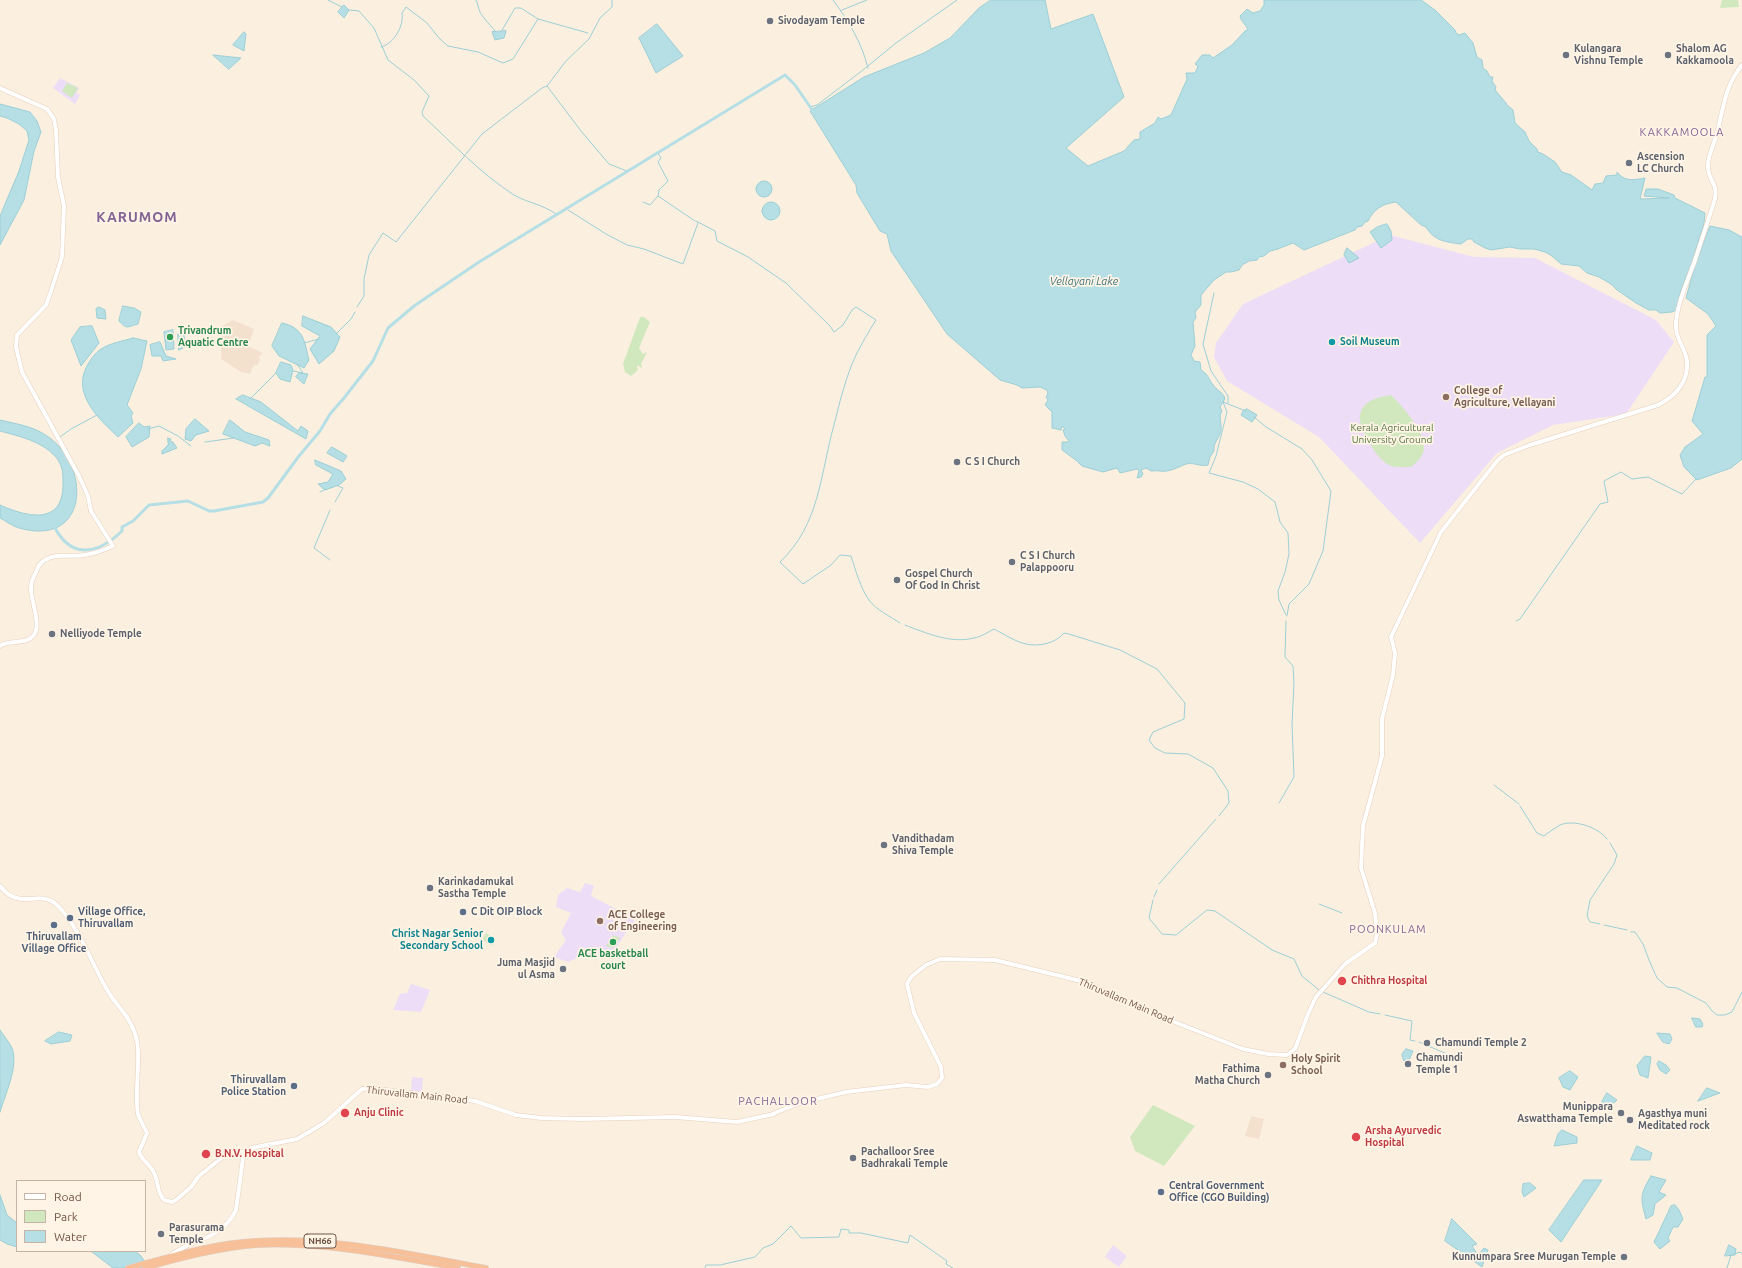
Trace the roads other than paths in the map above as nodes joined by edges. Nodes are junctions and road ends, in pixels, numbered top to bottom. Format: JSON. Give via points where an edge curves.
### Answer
{"nodes":[{"id":1,"x":1742,"y":66,"type":"edge"},
{"id":2,"x":0,"y":88,"type":"edge"},
{"id":3,"x":0,"y":646,"type":"edge"},
{"id":4,"x":0,"y":886,"type":"edge"},
{"id":5,"x":246,"y":1152,"type":"junction"},
{"id":6,"x":169,"y":1257,"type":"junction"},
{"id":7,"x":154,"y":1263,"type":"junction"},
{"id":8,"x":128,"y":1268,"type":"edge"},
{"id":9,"x":145,"y":1268,"type":"edge"},
{"id":10,"x":458,"y":1268,"type":"edge"},
{"id":11,"x":486,"y":1268,"type":"edge"}],
"edges":[{"from":1,"to":5,"type":"main road","name":"Thiruvallam Main Road","via":[[1728,88],[1709,162],[1709,173],[1717,191],[1676,321],[1678,338],[1687,357],[1684,380],[1679,390],[1658,405],[1504,455],[1441,532],[1391,637],[1395,653],[1393,675],[1382,719],[1382,756],[1363,826],[1361,868],[1378,930],[1374,943],[1344,964],[1316,997],[1295,1049],[1287,1055],[1243,1048],[1172,1021],[1085,982],[995,960],[940,960],[926,965],[911,977],[907,984],[914,1013],[941,1067],[942,1078],[934,1086],[906,1085],[846,1092],[737,1122],[675,1117],[541,1118],[516,1115],[476,1101],[370,1088],[357,1093],[324,1123],[297,1139],[251,1148]]},
{"from":2,"to":3,"type":"main road","via":[[47,109],[54,119],[58,177],[64,206],[62,256],[46,305],[17,335],[16,346],[22,372],[79,476],[88,496],[91,511],[113,546],[83,556],[56,556],[43,561],[38,566],[31,584],[36,615],[35,632],[26,640]]},
{"from":4,"to":5,"type":"main road","name":"Thiruvallam Main Road","via":[[20,900],[43,898],[57,905],[78,934],[108,993],[132,1025],[137,1041],[138,1114],[147,1133],[139,1152],[155,1174],[158,1191],[164,1200],[176,1200],[191,1188],[199,1176],[224,1156],[237,1151]]},
{"from":5,"to":6,"type":"main road","via":[[236,1210],[232,1218],[220,1230],[200,1242],[177,1250]]},
{"from":6,"to":7,"type":"highway","number":"NH66"},
{"from":6,"to":11,"type":"highway","number":"NH66","via":[[220,1245],[254,1241],[318,1240]]},
{"from":7,"to":8,"type":"highway","number":"NH66"},
{"from":7,"to":9,"type":"highway","number":"NH66"},
{"from":7,"to":10,"type":"highway","number":"NH66","via":[[254,1246],[318,1245],[361,1250]]}]}
